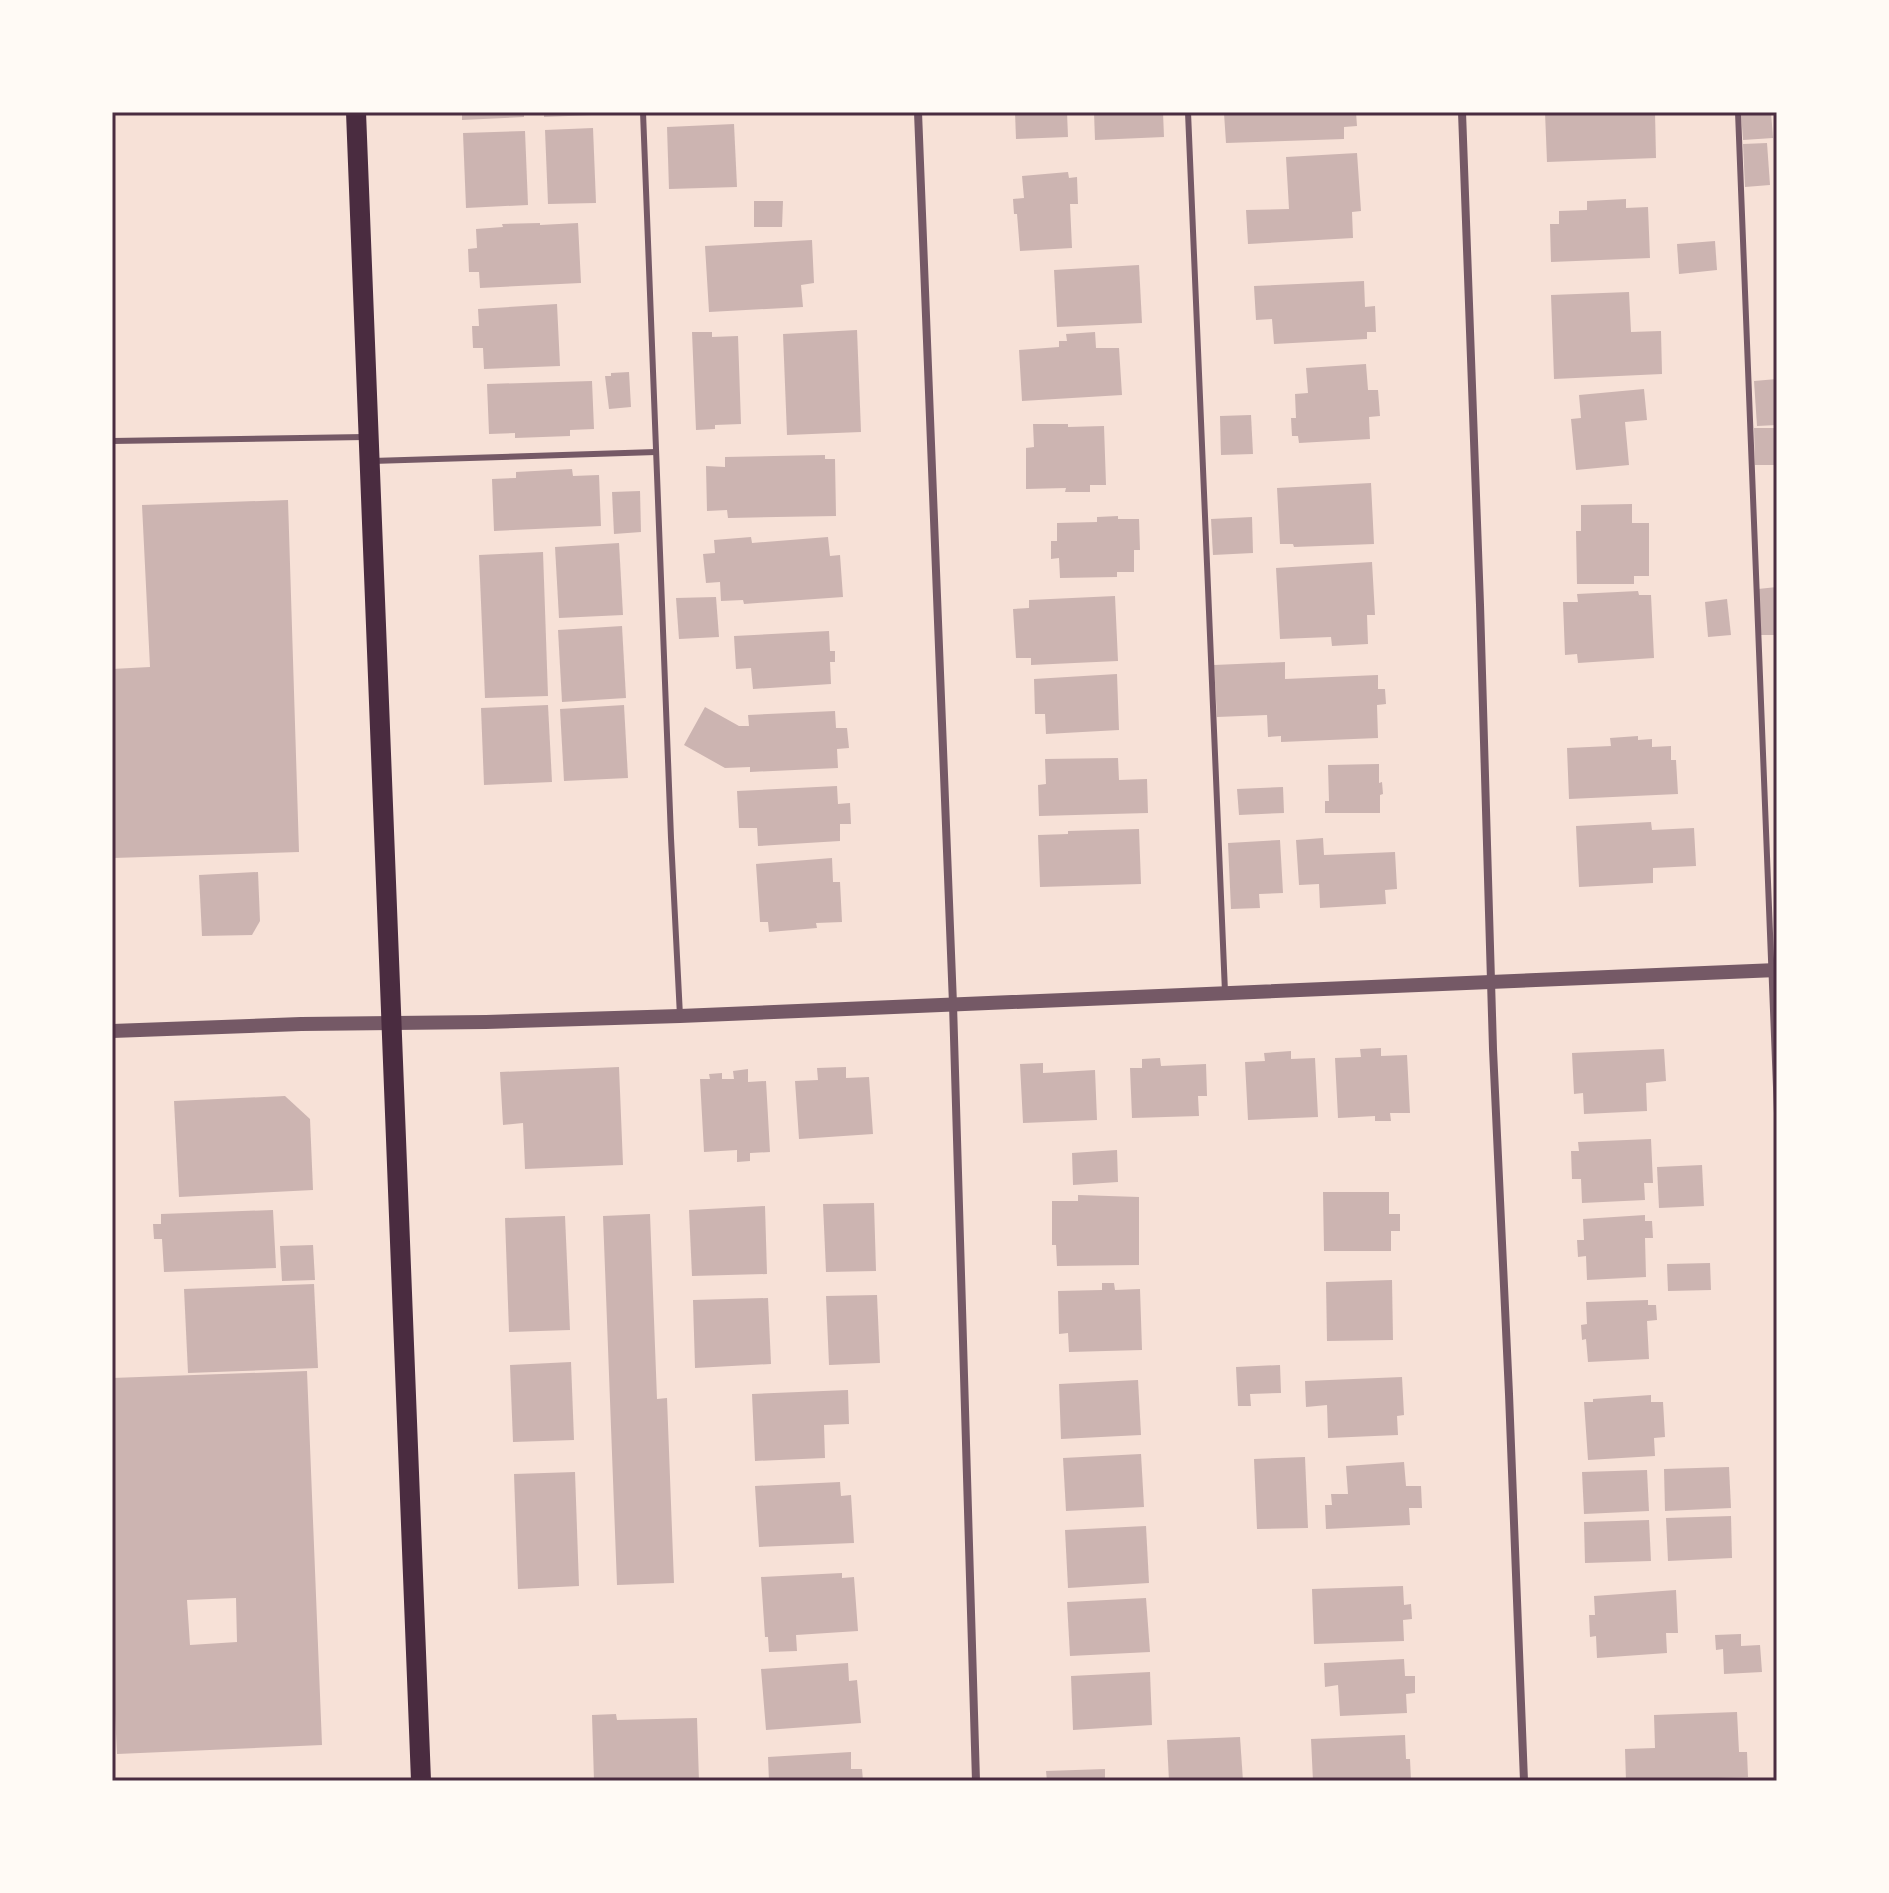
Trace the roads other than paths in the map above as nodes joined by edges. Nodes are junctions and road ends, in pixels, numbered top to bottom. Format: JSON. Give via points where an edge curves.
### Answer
{"nodes":[{"id":1,"x":356,"y":112,"type":"edge"},
{"id":2,"x":643,"y":112,"type":"edge"},
{"id":3,"x":918,"y":112,"type":"edge"},
{"id":4,"x":1188,"y":112,"type":"edge"},
{"id":5,"x":1462,"y":112,"type":"edge"},
{"id":6,"x":1738,"y":112,"type":"edge"},
{"id":7,"x":368,"y":437,"type":"junction"},
{"id":8,"x":112,"y":441,"type":"edge"},
{"id":9,"x":656,"y":452,"type":"junction"},
{"id":10,"x":369,"y":462,"type":"junction"},
{"id":11,"x":1774,"y":970,"type":"edge"},
{"id":12,"x":1492,"y":983,"type":"junction"},
{"id":13,"x":1225,"y":994,"type":"junction"},
{"id":14,"x":953,"y":1004,"type":"junction"},
{"id":15,"x":680,"y":1016,"type":"junction"},
{"id":16,"x":392,"y":1023,"type":"junction"},
{"id":17,"x":112,"y":1031,"type":"edge"},
{"id":18,"x":1777,"y":1113,"type":"edge"},
{"id":19,"x":421,"y":1781,"type":"edge"},
{"id":20,"x":976,"y":1781,"type":"edge"},
{"id":21,"x":1524,"y":1781,"type":"edge"}],
"edges":[{"from":1,"to":7,"type":"main road"},
{"from":2,"to":9,"type":"lane"},
{"from":3,"to":14,"type":"street"},
{"from":4,"to":13,"type":"lane"},
{"from":5,"to":12,"type":"street"},
{"from":6,"to":11,"type":"lane"},
{"from":7,"to":8,"type":"lane"},
{"from":7,"to":10,"type":"main road"},
{"from":9,"to":10,"type":"lane"},
{"from":9,"to":15,"type":"lane"},
{"from":10,"to":16,"type":"main road"},
{"from":11,"to":12,"type":"street"},
{"from":11,"to":18,"type":"lane"},
{"from":12,"to":13,"type":"street"},
{"from":12,"to":21,"type":"street"},
{"from":13,"to":14,"type":"street"},
{"from":14,"to":15,"type":"street"},
{"from":14,"to":20,"type":"street"},
{"from":15,"to":16,"type":"street"},
{"from":16,"to":17,"type":"street"},
{"from":16,"to":19,"type":"main road"}]}
